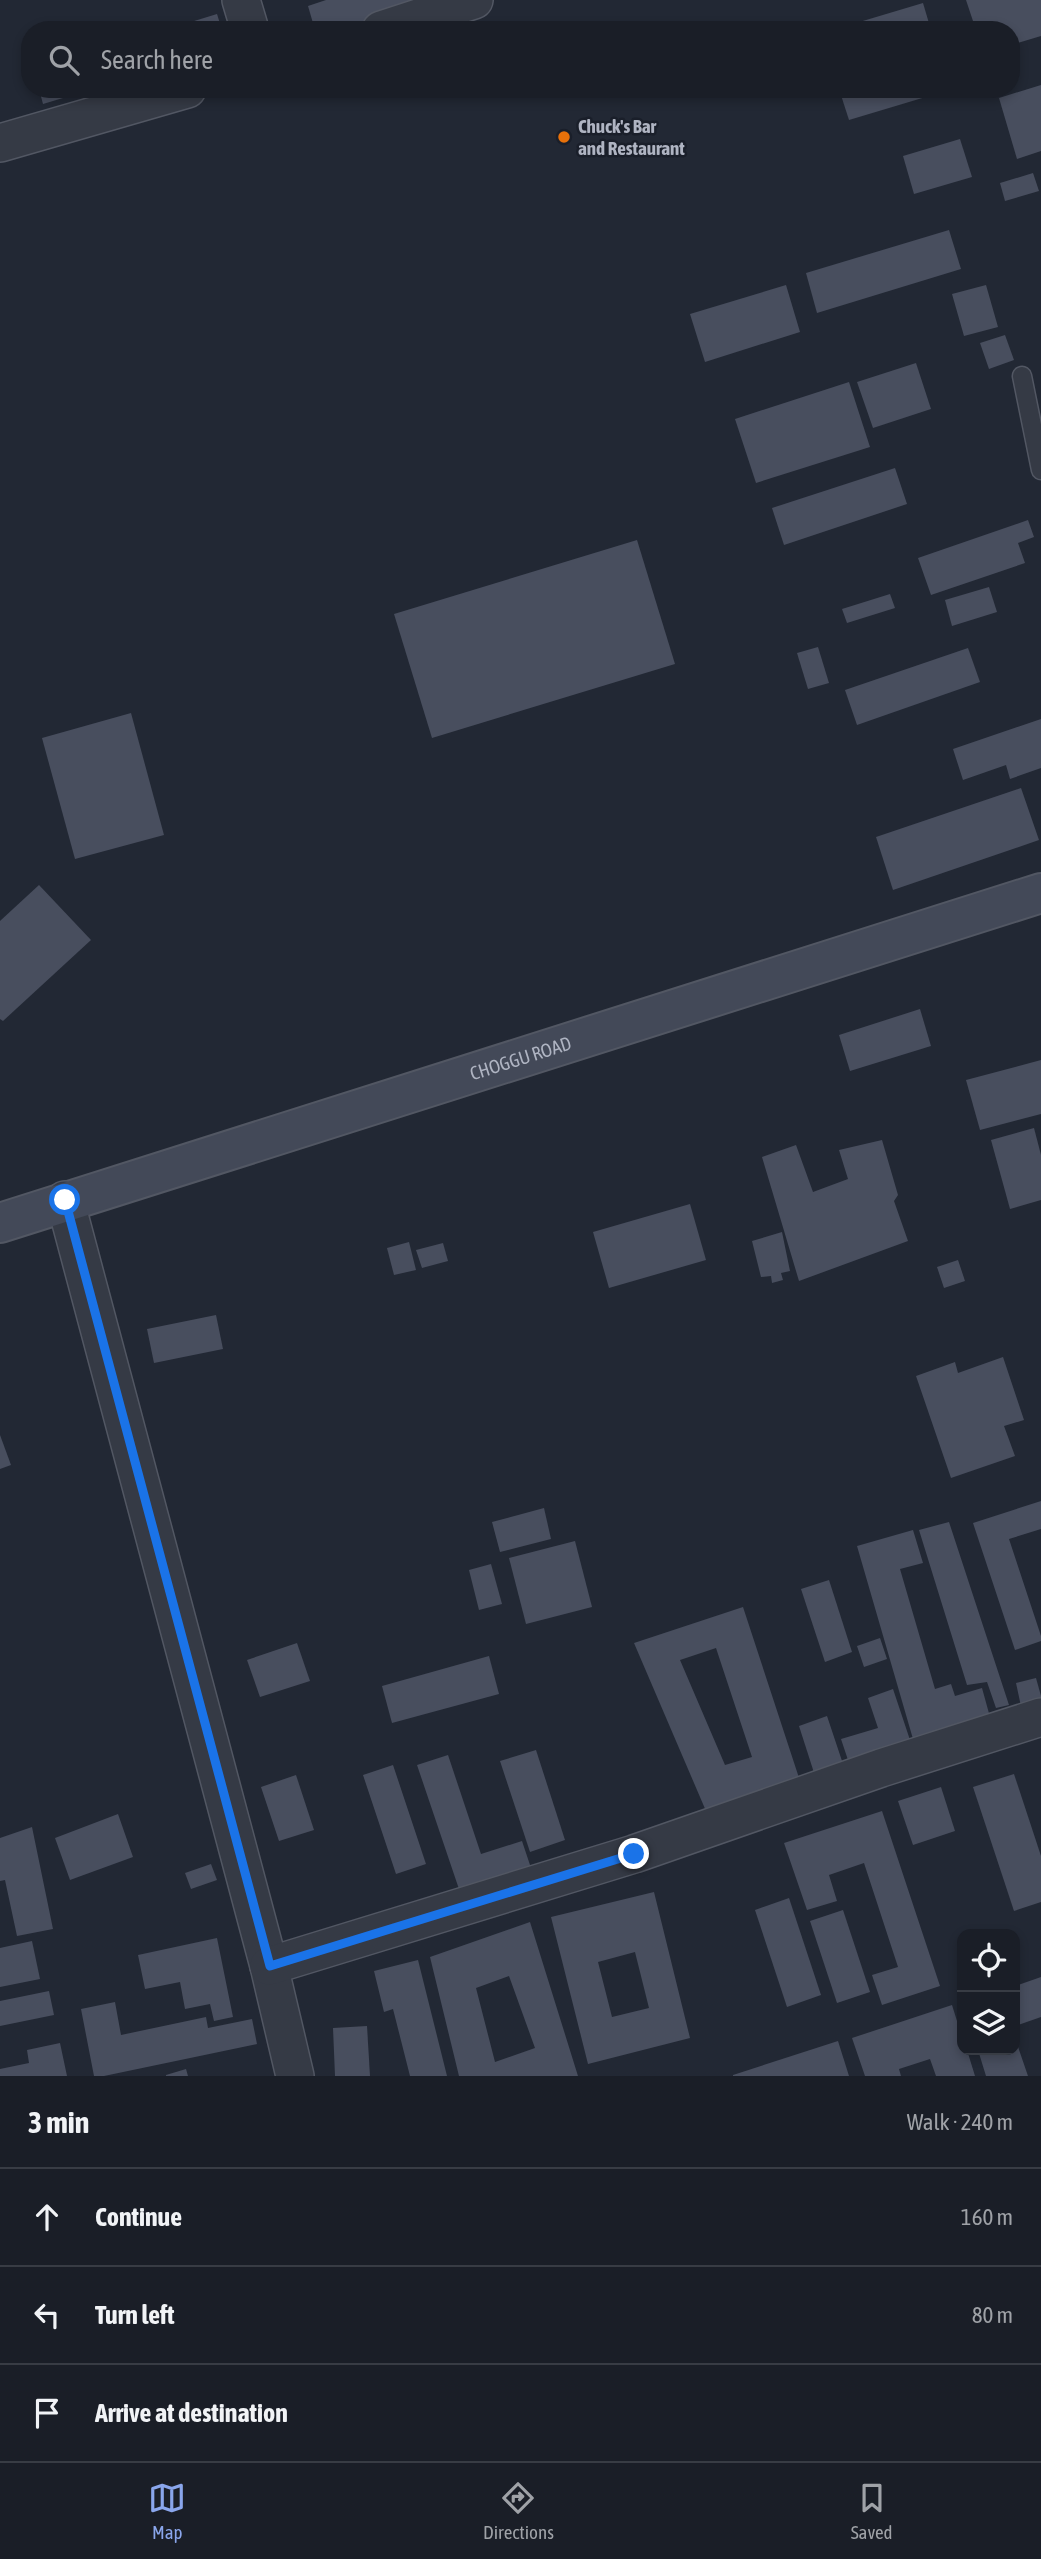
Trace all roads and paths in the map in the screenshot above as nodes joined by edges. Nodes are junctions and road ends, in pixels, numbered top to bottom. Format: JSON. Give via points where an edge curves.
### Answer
{"nodes":[{"id":1,"x":241,"y":0,"type":"edge"},
{"id":2,"x":474,"y":0,"type":"edge"},
{"id":3,"x":247,"y":21,"type":"edge"},
{"id":4,"x":409,"y":21,"type":"edge"},
{"id":5,"x":156,"y":98,"type":"edge"},
{"id":6,"x":0,"y":144,"type":"edge"},
{"id":7,"x":1022,"y":376,"type":"dead end"},
{"id":8,"x":1041,"y":470,"type":"edge"},
{"id":9,"x":1041,"y":893,"type":"edge"},
{"id":10,"x":65,"y":1200,"type":"junction"},
{"id":11,"x":0,"y":1223,"type":"edge"},
{"id":12,"x":1041,"y":1717,"type":"edge"},
{"id":13,"x":270,"y":1966,"type":"junction"},
{"id":14,"x":295,"y":2076,"type":"edge"}],
"edges":[{"from":1,"to":3,"type":"street"},
{"from":2,"to":4,"type":"street"},
{"from":5,"to":6,"type":"street"},
{"from":7,"to":8,"type":"lane"},
{"from":9,"to":10,"type":"main road","name":"CHOGGU ROAD"},
{"from":10,"to":11,"type":"main road","name":"CHOGGU ROAD"},
{"from":10,"to":13,"type":"street"},
{"from":12,"to":13,"type":"street","via":[[634,1854]]},
{"from":13,"to":14,"type":"street"}]}
